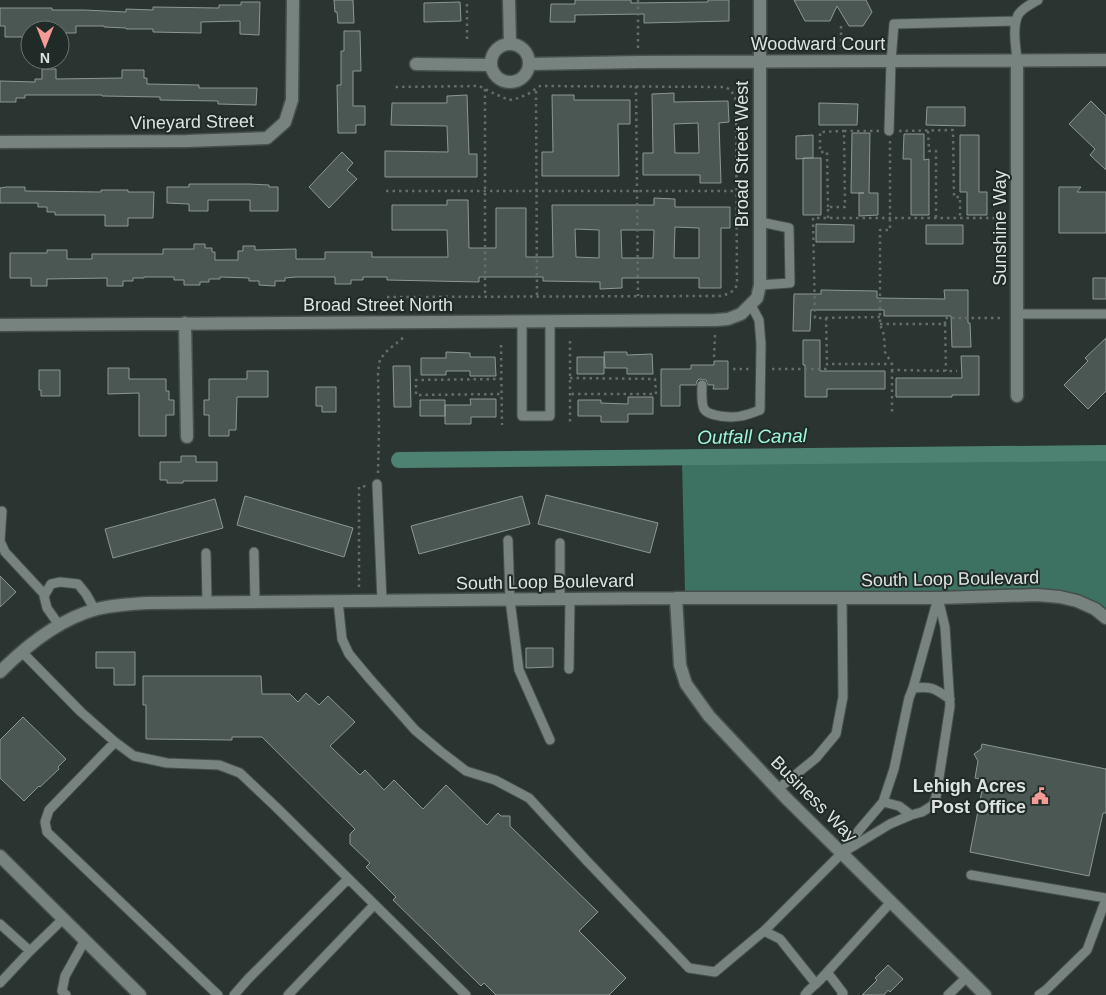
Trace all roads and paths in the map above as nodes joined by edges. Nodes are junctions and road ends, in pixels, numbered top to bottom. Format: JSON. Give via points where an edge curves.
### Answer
{"nodes":[{"id":1,"x":293,"y":0,"type":"edge"},
{"id":2,"x":467,"y":0,"type":"edge"},
{"id":3,"x":509,"y":0,"type":"edge"},
{"id":4,"x":638,"y":0,"type":"edge"},
{"id":5,"x":760,"y":0,"type":"edge"},
{"id":6,"x":1038,"y":0,"type":"edge"},
{"id":7,"x":1016,"y":21,"type":"junction"},
{"id":8,"x":841,"y":26,"type":"dead end"},
{"id":9,"x":467,"y":38,"type":"dead end"},
{"id":10,"x":510,"y":44,"type":"junction"},
{"id":11,"x":1018,"y":60,"type":"junction"},
{"id":12,"x":1106,"y":60,"type":"edge"},
{"id":13,"x":891,"y":61,"type":"junction"},
{"id":14,"x":638,"y":62,"type":"junction"},
{"id":15,"x":759,"y":62,"type":"junction"},
{"id":16,"x":841,"y":62,"type":"junction"},
{"id":17,"x":416,"y":64,"type":"dead end"},
{"id":18,"x":530,"y":64,"type":"junction"},
{"id":19,"x":490,"y":65,"type":"junction"},
{"id":20,"x":636,"y":86,"type":"junction"},
{"id":21,"x":392,"y":87,"type":"dead end"},
{"id":22,"x":485,"y":89,"type":"junction"},
{"id":23,"x":536,"y":90,"type":"junction"},
{"id":24,"x":844,"y":131,"type":"junction"},
{"id":25,"x":890,"y":131,"type":"junction"},
{"id":26,"x":928,"y":131,"type":"junction"},
{"id":27,"x":0,"y":142,"type":"edge"},
{"id":28,"x":386,"y":191,"type":"dead end"},
{"id":29,"x":485,"y":191,"type":"junction"},
{"id":30,"x":536,"y":191,"type":"junction"},
{"id":31,"x":637,"y":191,"type":"junction"},
{"id":32,"x":737,"y":191,"type":"junction"},
{"id":33,"x":828,"y":207,"type":"junction"},
{"id":34,"x":828,"y":218,"type":"junction"},
{"id":35,"x":890,"y":218,"type":"junction"},
{"id":36,"x":936,"y":218,"type":"junction"},
{"id":37,"x":960,"y":218,"type":"junction"},
{"id":38,"x":994,"y":218,"type":"dead end"},
{"id":39,"x":760,"y":222,"type":"junction"},
{"id":40,"x":760,"y":285,"type":"junction"},
{"id":41,"x":537,"y":296,"type":"junction"},
{"id":42,"x":638,"y":296,"type":"junction"},
{"id":43,"x":387,"y":297,"type":"dead end"},
{"id":44,"x":485,"y":297,"type":"junction"},
{"id":45,"x":751,"y":305,"type":"junction"},
{"id":46,"x":1106,"y":314,"type":"edge"},
{"id":47,"x":1017,"y":316,"type":"junction"},
{"id":48,"x":826,"y":317,"type":"junction"},
{"id":49,"x":880,"y":317,"type":"junction"},
{"id":50,"x":716,"y":320,"type":"junction"},
{"id":51,"x":522,"y":321,"type":"junction"},
{"id":52,"x":550,"y":321,"type":"junction"},
{"id":53,"x":423,"y":322,"type":"junction"},
{"id":54,"x":185,"y":324,"type":"junction"},
{"id":55,"x":880,"y":324,"type":"junction"},
{"id":56,"x":945,"y":324,"type":"junction"},
{"id":57,"x":0,"y":325,"type":"edge"},
{"id":58,"x":570,"y":341,"type":"dead end"},
{"id":59,"x":501,"y":345,"type":"dead end"},
{"id":60,"x":714,"y":358,"type":"dead end"},
{"id":61,"x":827,"y":364,"type":"junction"},
{"id":62,"x":892,"y":364,"type":"junction"},
{"id":63,"x":732,"y":369,"type":"dead end"},
{"id":64,"x":761,"y":369,"type":"junction"},
{"id":65,"x":892,"y":370,"type":"junction"},
{"id":66,"x":946,"y":371,"type":"junction"},
{"id":67,"x":957,"y":371,"type":"dead end"},
{"id":68,"x":570,"y":378,"type":"junction"},
{"id":69,"x":502,"y":379,"type":"junction"},
{"id":70,"x":702,"y":385,"type":"dead end"},
{"id":71,"x":502,"y":394,"type":"junction"},
{"id":72,"x":570,"y":394,"type":"junction"},
{"id":73,"x":1017,"y":396,"type":"dead end"},
{"id":74,"x":892,"y":412,"type":"dead end"},
{"id":75,"x":502,"y":424,"type":"dead end"},
{"id":76,"x":570,"y":424,"type":"dead end"},
{"id":77,"x":186,"y":437,"type":"dead end"},
{"id":78,"x":377,"y":484,"type":"junction"},
{"id":79,"x":2,"y":511,"type":"dead end"},
{"id":80,"x":508,"y":540,"type":"dead end"},
{"id":81,"x":560,"y":543,"type":"dead end"},
{"id":82,"x":254,"y":552,"type":"dead end"},
{"id":83,"x":206,"y":553,"type":"dead end"},
{"id":84,"x":45,"y":595,"type":"junction"},
{"id":85,"x":676,"y":598,"type":"junction"},
{"id":86,"x":842,"y":598,"type":"junction"},
{"id":87,"x":938,"y":598,"type":"junction"},
{"id":88,"x":565,"y":599,"type":"junction"},
{"id":89,"x":510,"y":600,"type":"junction"},
{"id":90,"x":338,"y":601,"type":"junction"},
{"id":91,"x":359,"y":601,"type":"junction"},
{"id":92,"x":382,"y":601,"type":"junction"},
{"id":93,"x":207,"y":602,"type":"junction"},
{"id":94,"x":255,"y":602,"type":"junction"},
{"id":95,"x":96,"y":610,"type":"junction"},
{"id":96,"x":1106,"y":618,"type":"edge"},
{"id":97,"x":58,"y":625,"type":"junction"},
{"id":98,"x":22,"y":652,"type":"junction"},
{"id":99,"x":569,"y":669,"type":"dead end"},
{"id":100,"x":0,"y":672,"type":"edge"},
{"id":101,"x":913,"y":688,"type":"junction"},
{"id":102,"x":950,"y":699,"type":"junction"},
{"id":103,"x":550,"y":740,"type":"dead end"},
{"id":104,"x":115,"y":742,"type":"junction"},
{"id":105,"x":778,"y":789,"type":"junction"},
{"id":106,"x":883,"y":802,"type":"junction"},
{"id":107,"x":911,"y":815,"type":"junction"},
{"id":108,"x":842,"y":853,"type":"junction"},
{"id":109,"x":0,"y":856,"type":"edge"},
{"id":110,"x":971,"y":875,"type":"dead end"},
{"id":111,"x":348,"y":879,"type":"junction"},
{"id":112,"x":1106,"y":898,"type":"edge"},
{"id":113,"x":891,"y":902,"type":"junction"},
{"id":114,"x":374,"y":905,"type":"junction"},
{"id":115,"x":63,"y":919,"type":"junction"},
{"id":116,"x":0,"y":924,"type":"edge"},
{"id":117,"x":764,"y":931,"type":"junction"},
{"id":118,"x":86,"y":940,"type":"junction"},
{"id":119,"x":30,"y":951,"type":"junction"},
{"id":120,"x":827,"y":972,"type":"junction"},
{"id":121,"x":967,"y":977,"type":"junction"},
{"id":122,"x":0,"y":983,"type":"edge"},
{"id":123,"x":816,"y":984,"type":"junction"},
{"id":124,"x":66,"y":995,"type":"edge"},
{"id":125,"x":140,"y":995,"type":"edge"},
{"id":126,"x":218,"y":995,"type":"edge"},
{"id":127,"x":234,"y":995,"type":"edge"},
{"id":128,"x":288,"y":995,"type":"edge"},
{"id":129,"x":466,"y":995,"type":"edge"},
{"id":130,"x":806,"y":995,"type":"edge"},
{"id":131,"x":842,"y":995,"type":"edge"},
{"id":132,"x":948,"y":995,"type":"edge"},
{"id":133,"x":985,"y":995,"type":"edge"},
{"id":134,"x":1039,"y":995,"type":"edge"}],
"edges":[{"from":1,"to":27,"type":"street","name":"Vineyard Street","via":[[292,100],[285,122],[267,138]]},
{"from":2,"to":9,"type":"path"},
{"from":3,"to":10,"type":"street"},
{"from":4,"to":14,"type":"path"},
{"from":5,"to":15,"type":"street","name":"Broad Street West"},
{"from":6,"to":7,"type":"lane","via":[[1019,13]]},
{"from":7,"to":11,"type":"lane"},
{"from":7,"to":13,"type":"lane","via":[[894,24]]},
{"from":8,"to":16,"type":"path"},
{"from":10,"to":18,"type":"street","via":[[526,52]]},
{"from":10,"to":19,"type":"street","via":[[493,53]]},
{"from":11,"to":12,"type":"street","name":"Woodward Court"},
{"from":11,"to":13,"type":"street","name":"Woodward Court"},
{"from":11,"to":47,"type":"street","name":"Sunshine Way"},
{"from":13,"to":16,"type":"street","name":"Woodward Court"},
{"from":13,"to":25,"type":"lane"},
{"from":14,"to":15,"type":"street","name":"Woodward Court"},
{"from":14,"to":18,"type":"street","name":"Woodward Court"},
{"from":15,"to":16,"type":"street","name":"Woodward Court"},
{"from":15,"to":39,"type":"street","name":"Broad Street West"},
{"from":17,"to":19,"type":"street"},
{"from":18,"to":19,"type":"street","via":[[525,76],[514,82],[501,81]]},
{"from":20,"to":23,"type":"path","via":[[540,86]]},
{"from":20,"to":31,"type":"path"},
{"from":20,"to":32,"type":"path","via":[[725,87],[730,90],[736,100]]},
{"from":21,"to":22,"type":"path","via":[[479,86]]},
{"from":22,"to":23,"type":"path","via":[[509,100]]},
{"from":22,"to":29,"type":"path"},
{"from":23,"to":30,"type":"path"},
{"from":24,"to":25,"type":"path"},
{"from":24,"to":33,"type":"path","via":[[845,207]]},
{"from":24,"to":33,"type":"path","via":[[820,132],[820,152],[827,152]]},
{"from":25,"to":26,"type":"path"},
{"from":25,"to":35,"type":"path"},
{"from":26,"to":36,"type":"path","via":[[929,151],[936,151]]},
{"from":26,"to":37,"type":"path","via":[[953,130],[954,197],[960,197]]},
{"from":28,"to":29,"type":"path"},
{"from":29,"to":30,"type":"path"},
{"from":29,"to":44,"type":"path"},
{"from":30,"to":31,"type":"path"},
{"from":30,"to":41,"type":"path"},
{"from":31,"to":32,"type":"path"},
{"from":31,"to":42,"type":"path"},
{"from":32,"to":42,"type":"path","via":[[737,285],[734,291],[720,296]]},
{"from":33,"to":34,"type":"path"},
{"from":34,"to":35,"type":"path"},
{"from":34,"to":48,"type":"path","via":[[813,218],[815,318]]},
{"from":35,"to":36,"type":"path"},
{"from":35,"to":49,"type":"path","via":[[890,230],[880,230]]},
{"from":36,"to":37,"type":"path"},
{"from":37,"to":38,"type":"path"},
{"from":39,"to":40,"type":"street","name":"Broad Street West"},
{"from":39,"to":40,"type":"lane","via":[[789,228],[790,283]]},
{"from":40,"to":45,"type":"street","name":"Broad Street West","via":[[758,298]]},
{"from":41,"to":42,"type":"path"},
{"from":41,"to":44,"type":"path"},
{"from":43,"to":44,"type":"path"},
{"from":45,"to":50,"type":"street","name":"Broad Street North","via":[[728,320]]},
{"from":45,"to":64,"type":"lane","via":[[759,320]]},
{"from":46,"to":47,"type":"lane"},
{"from":47,"to":56,"type":"path","via":[[945,318]]},
{"from":47,"to":73,"type":"street","name":"Sunshine Way"},
{"from":48,"to":49,"type":"path"},
{"from":48,"to":61,"type":"path"},
{"from":49,"to":55,"type":"path"},
{"from":50,"to":52,"type":"street","name":"Broad Street North"},
{"from":50,"to":60,"type":"path"},
{"from":51,"to":52,"type":"street","name":"Broad Street North"},
{"from":51,"to":52,"type":"lane","via":[[522,416],[550,416]]},
{"from":51,"to":53,"type":"street","name":"Broad Street North"},
{"from":53,"to":54,"type":"street","name":"Broad Street North"},
{"from":53,"to":78,"type":"path","via":[[380,359]]},
{"from":54,"to":57,"type":"street","name":"Broad Street North"},
{"from":54,"to":77,"type":"street"},
{"from":55,"to":56,"type":"path"},
{"from":55,"to":62,"type":"path","via":[[884,352]]},
{"from":56,"to":66,"type":"path"},
{"from":58,"to":68,"type":"path"},
{"from":59,"to":69,"type":"path"},
{"from":61,"to":62,"type":"path"},
{"from":61,"to":64,"type":"path","via":[[827,369]]},
{"from":62,"to":65,"type":"path"},
{"from":63,"to":64,"type":"path"},
{"from":64,"to":70,"type":"lane","via":[[760,410],[740,417],[722,417],[705,411]]},
{"from":65,"to":66,"type":"path"},
{"from":65,"to":74,"type":"path"},
{"from":66,"to":67,"type":"path"},
{"from":68,"to":72,"type":"path"},
{"from":68,"to":72,"type":"path","via":[[655,379],[656,394]]},
{"from":69,"to":71,"type":"path"},
{"from":69,"to":71,"type":"path","via":[[416,380],[416,395]]},
{"from":71,"to":75,"type":"path"},
{"from":72,"to":76,"type":"path"},
{"from":78,"to":91,"type":"path","via":[[359,487]]},
{"from":78,"to":92,"type":"lane"},
{"from":79,"to":84,"type":"lane","via":[[0,541],[5,552]]},
{"from":80,"to":89,"type":"lane"},
{"from":81,"to":88,"type":"lane"},
{"from":82,"to":94,"type":"lane"},
{"from":83,"to":93,"type":"lane"},
{"from":84,"to":95,"type":"lane","via":[[51,584],[78,584]]},
{"from":84,"to":97,"type":"lane","via":[[47,608]]},
{"from":85,"to":86,"type":"street","name":"South Loop Boulevard"},
{"from":85,"to":88,"type":"street","name":"South Loop Boulevard"},
{"from":85,"to":105,"type":"street","name":"Business Way","via":[[680,665],[686,684],[709,716]]},
{"from":86,"to":87,"type":"street","name":"South Loop Boulevard"},
{"from":86,"to":105,"type":"lane","via":[[843,697],[836,734],[816,758]]},
{"from":87,"to":96,"type":"street","name":"South Loop Boulevard","via":[[1060,597],[1095,609]]},
{"from":87,"to":101,"type":"lane"},
{"from":87,"to":102,"type":"lane","via":[[944,627]]},
{"from":88,"to":89,"type":"street","name":"South Loop Boulevard"},
{"from":88,"to":99,"type":"lane"},
{"from":89,"to":92,"type":"street","name":"South Loop Boulevard"},
{"from":89,"to":103,"type":"lane","via":[[519,670]]},
{"from":90,"to":91,"type":"street","name":"South Loop Boulevard"},
{"from":90,"to":94,"type":"street","name":"South Loop Boulevard"},
{"from":90,"to":117,"type":"lane","via":[[342,639],[349,654],[416,730],[466,771],[495,780],[529,798],[689,968],[715,972]]},
{"from":91,"to":92,"type":"street","name":"South Loop Boulevard"},
{"from":93,"to":94,"type":"street","name":"South Loop Boulevard"},
{"from":93,"to":95,"type":"street","name":"South Loop Boulevard","via":[[147,603]]},
{"from":95,"to":97,"type":"street","name":"South Loop Boulevard"},
{"from":97,"to":98,"type":"street","name":"South Loop Boulevard"},
{"from":98,"to":100,"type":"street","name":"South Loop Boulevard"},
{"from":98,"to":104,"type":"lane","via":[[80,712]]},
{"from":101,"to":102,"type":"lane","via":[[929,686]]},
{"from":101,"to":106,"type":"lane"},
{"from":102,"to":107,"type":"lane","via":[[936,797],[933,805]]},
{"from":104,"to":111,"type":"lane","via":[[134,756],[167,763],[219,765],[240,773]]},
{"from":104,"to":126,"type":"lane","via":[[49,810],[45,822],[47,832]]},
{"from":105,"to":108,"type":"street","name":"Business Way"},
{"from":106,"to":107,"type":"lane","via":[[899,806]]},
{"from":106,"to":108,"type":"lane"},
{"from":107,"to":108,"type":"lane"},
{"from":108,"to":113,"type":"street","name":"Business Way"},
{"from":108,"to":117,"type":"lane"},
{"from":109,"to":115,"type":"street"},
{"from":110,"to":112,"type":"lane"},
{"from":111,"to":114,"type":"lane"},
{"from":111,"to":127,"type":"lane"},
{"from":112,"to":134,"type":"lane","via":[[1087,950]]},
{"from":113,"to":120,"type":"lane"},
{"from":113,"to":121,"type":"street","name":"Business Way"},
{"from":114,"to":128,"type":"lane"},
{"from":114,"to":129,"type":"lane"},
{"from":115,"to":118,"type":"street"},
{"from":115,"to":119,"type":"lane"},
{"from":116,"to":119,"type":"lane"},
{"from":117,"to":123,"type":"lane","via":[[780,939]]},
{"from":118,"to":124,"type":"lane","via":[[65,976],[62,991]]},
{"from":118,"to":125,"type":"street"},
{"from":119,"to":122,"type":"lane"},
{"from":120,"to":123,"type":"lane"},
{"from":120,"to":131,"type":"lane"},
{"from":121,"to":132,"type":"lane"},
{"from":121,"to":133,"type":"street","name":"Business Way"},
{"from":123,"to":130,"type":"lane"}]}
